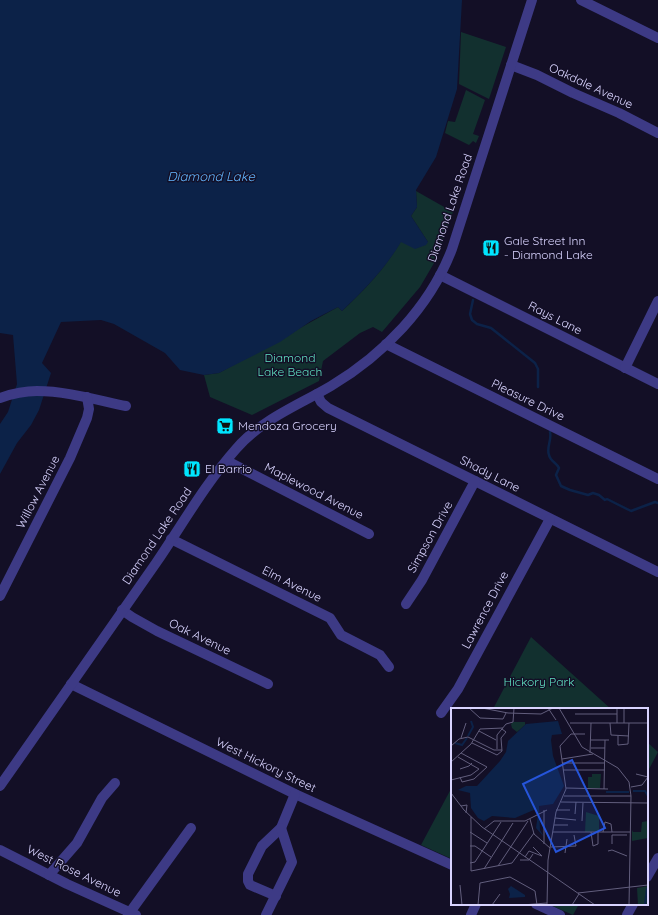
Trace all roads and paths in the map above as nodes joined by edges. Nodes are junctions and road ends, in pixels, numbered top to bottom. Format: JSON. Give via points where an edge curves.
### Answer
{"nodes":[{"id":1,"x":532,"y":0,"type":"edge"},
{"id":2,"x":581,"y":0,"type":"edge"},
{"id":3,"x":658,"y":38,"type":"edge"},
{"id":4,"x":511,"y":65,"type":"junction"},
{"id":5,"x":658,"y":133,"type":"edge"},
{"id":6,"x":440,"y":275,"type":"junction"},
{"id":7,"x":658,"y":301,"type":"edge"},
{"id":8,"x":386,"y":344,"type":"junction"},
{"id":9,"x":625,"y":368,"type":"junction"},
{"id":10,"x":658,"y":384,"type":"edge"},
{"id":11,"x":316,"y":394,"type":"junction"},
{"id":12,"x":5,"y":397,"type":"edge"},
{"id":13,"x":87,"y":397,"type":"junction"},
{"id":14,"x":126,"y":406,"type":"dead end"},
{"id":15,"x":227,"y":461,"type":"junction"},
{"id":16,"x":658,"y":479,"type":"edge"},
{"id":17,"x":475,"y":481,"type":"junction"},
{"id":18,"x":550,"y":519,"type":"junction"},
{"id":19,"x":368,"y":534,"type":"dead end"},
{"id":20,"x":171,"y":539,"type":"junction"},
{"id":21,"x":658,"y":572,"type":"edge"},
{"id":22,"x":0,"y":596,"type":"edge"},
{"id":23,"x":406,"y":604,"type":"dead end"},
{"id":24,"x":122,"y":610,"type":"junction"},
{"id":25,"x":389,"y":667,"type":"dead end"},
{"id":26,"x":71,"y":684,"type":"junction"},
{"id":27,"x":268,"y":684,"type":"dead end"},
{"id":28,"x":441,"y":713,"type":"dead end"},
{"id":29,"x":115,"y":783,"type":"dead end"},
{"id":30,"x":0,"y":786,"type":"edge"},
{"id":31,"x":295,"y":794,"type":"junction"},
{"id":32,"x":191,"y":828,"type":"dead end"},
{"id":33,"x":281,"y":828,"type":"junction"},
{"id":34,"x":0,"y":850,"type":"edge"},
{"id":35,"x":658,"y":858,"type":"edge"},
{"id":36,"x":451,"y":865,"type":"edge"},
{"id":37,"x":49,"y":875,"type":"junction"},
{"id":38,"x":648,"y":875,"type":"edge"},
{"id":39,"x":276,"y":896,"type":"junction"},
{"id":40,"x":476,"y":905,"type":"edge"},
{"id":41,"x":538,"y":905,"type":"edge"},
{"id":42,"x":633,"y":905,"type":"edge"},
{"id":43,"x":131,"y":914,"type":"edge"},
{"id":44,"x":266,"y":915,"type":"edge"},
{"id":45,"x":471,"y":915,"type":"edge"},
{"id":46,"x":560,"y":915,"type":"edge"},
{"id":47,"x":628,"y":915,"type":"edge"}],
"edges":[{"from":1,"to":4,"type":"street","name":"Diamond Lake Road"},
{"from":2,"to":3,"type":"street"},
{"from":4,"to":5,"type":"street","name":"Oakdale Avenue"},
{"from":4,"to":6,"type":"street","name":"Diamond Lake Road","via":[[452,249]]},
{"from":6,"to":8,"type":"street","name":"Diamond Lake Road","via":[[421,306]]},
{"from":6,"to":9,"type":"street","name":"Rays Lane"},
{"from":7,"to":9,"type":"street"},
{"from":8,"to":11,"type":"street","name":"Diamond Lake Road","via":[[357,369]]},
{"from":8,"to":16,"type":"street","name":"Pleasure Drive"},
{"from":9,"to":10,"type":"street","name":"Rays Lane"},
{"from":11,"to":15,"type":"street","name":"Diamond Lake Road","via":[[261,425],[244,440]]},
{"from":11,"to":17,"type":"street","name":"Shady Lane","via":[[328,408]]},
{"from":12,"to":13,"type":"street","via":[[35,390]]},
{"from":13,"to":14,"type":"street"},
{"from":13,"to":22,"type":"street","name":"Willow Avenue","via":[[87,418],[70,458]]},
{"from":15,"to":19,"type":"street","name":"Maplewood Avenue"},
{"from":15,"to":20,"type":"street","name":"Diamond Lake Road"},
{"from":17,"to":18,"type":"street","name":"Shady Lane"},
{"from":17,"to":23,"type":"street","name":"Simpson Drive","via":[[422,580]]},
{"from":18,"to":21,"type":"street","name":"Shady Lane"},
{"from":18,"to":28,"type":"street","name":"Lawrence Drive","via":[[458,689]]},
{"from":20,"to":24,"type":"street","name":"Diamond Lake Road"},
{"from":20,"to":25,"type":"street","name":"Elm Avenue","via":[[330,618],[341,635],[380,655]]},
{"from":24,"to":26,"type":"street","name":"Diamond Lake Road"},
{"from":24,"to":27,"type":"street","name":"Oak Avenue","via":[[157,631]]},
{"from":26,"to":30,"type":"street","name":"Diamond Lake Road"},
{"from":26,"to":31,"type":"street","name":"West Hickory Street"},
{"from":29,"to":37,"type":"street","via":[[102,798],[76,843]]},
{"from":31,"to":33,"type":"street"},
{"from":31,"to":36,"type":"street","name":"West Hickory Street"},
{"from":32,"to":43,"type":"street"},
{"from":33,"to":39,"type":"street","via":[[292,862]]},
{"from":33,"to":39,"type":"street","via":[[262,846],[248,874],[250,885]]},
{"from":34,"to":37,"type":"street","name":"West Rose Avenue"},
{"from":35,"to":38,"type":"street"},
{"from":37,"to":43,"type":"street","name":"West Rose Avenue"},
{"from":39,"to":44,"type":"street"},
{"from":40,"to":45,"type":"street"},
{"from":41,"to":46,"type":"street"},
{"from":42,"to":47,"type":"street"}]}
